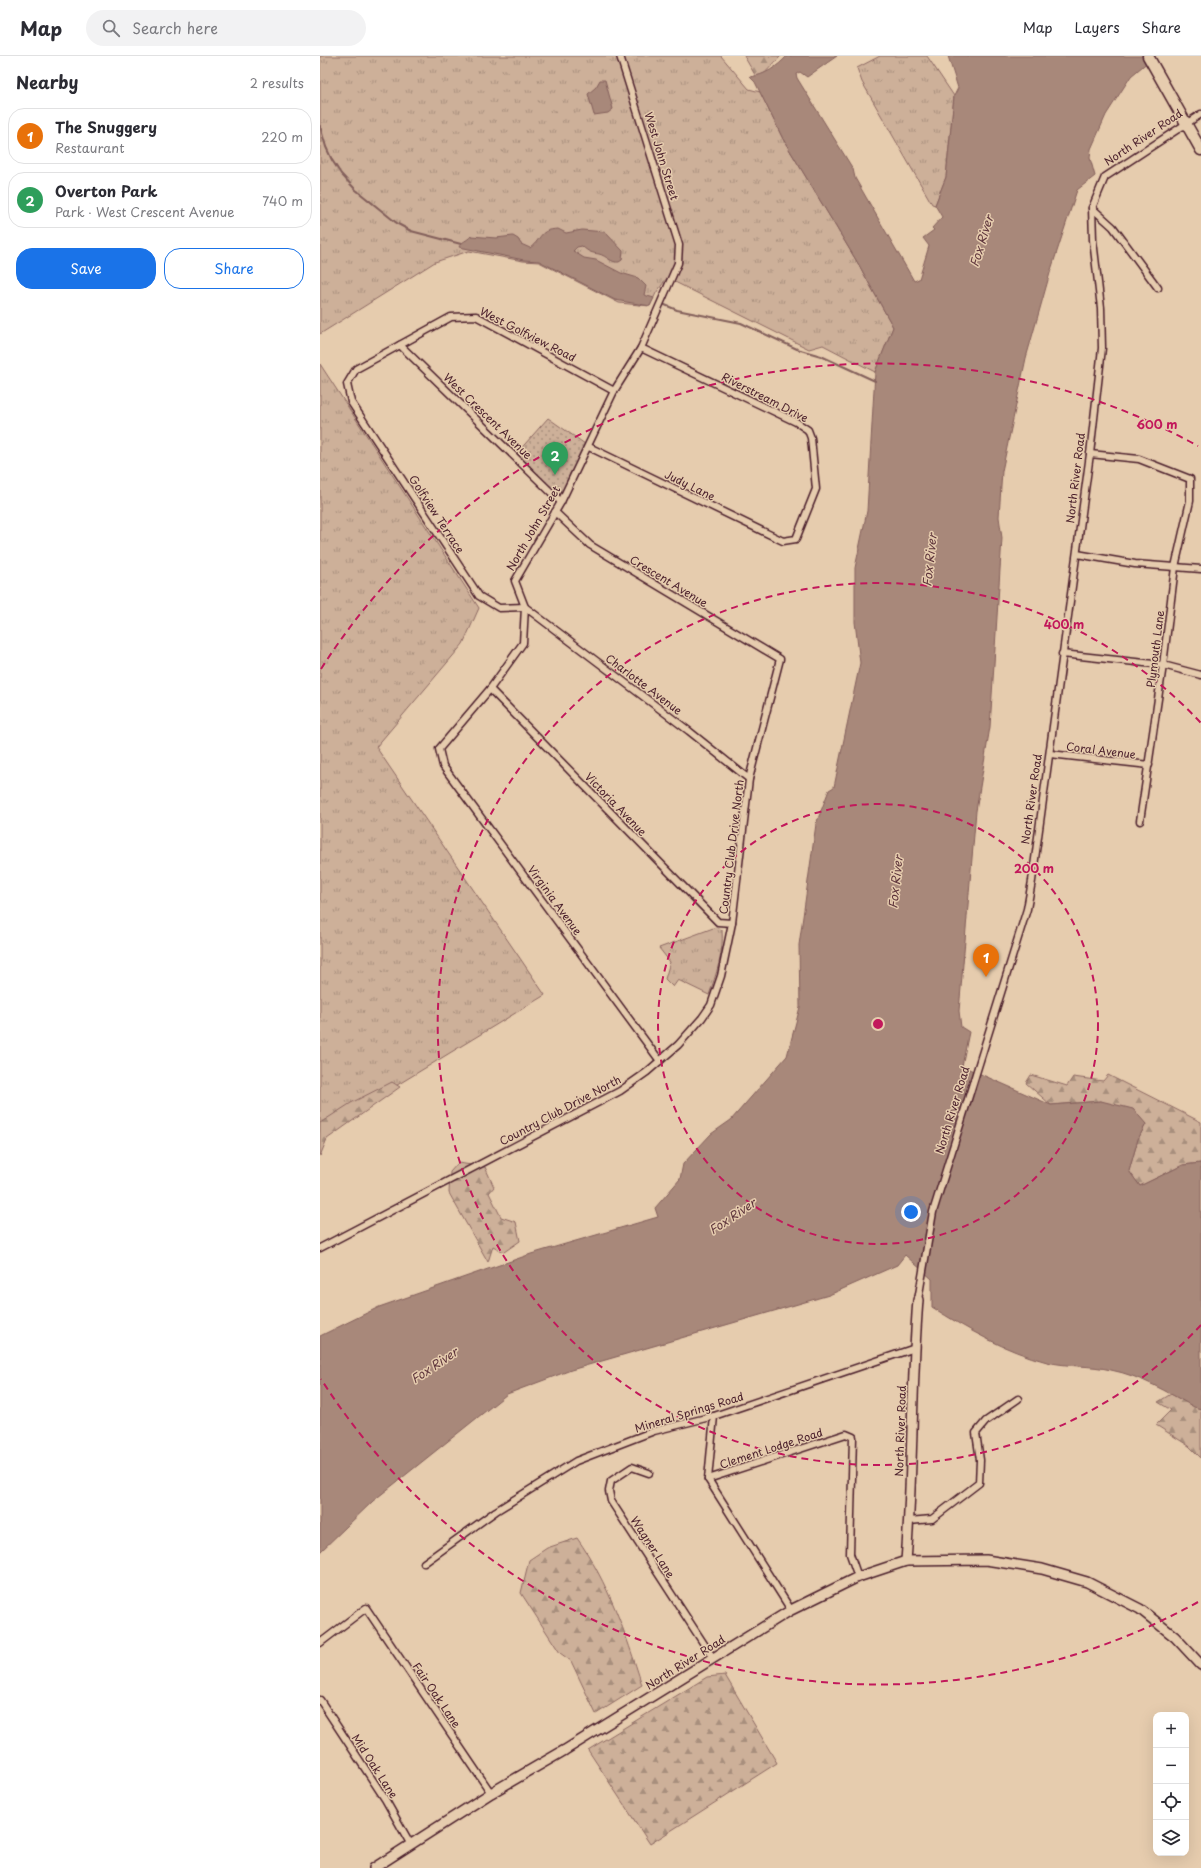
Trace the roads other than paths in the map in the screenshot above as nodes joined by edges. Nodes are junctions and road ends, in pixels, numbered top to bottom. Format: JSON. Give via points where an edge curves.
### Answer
{"nodes":[{"id":1,"x":620,"y":56,"type":"edge"},
{"id":2,"x":1148,"y":56,"type":"edge"},
{"id":3,"x":1201,"y":114,"type":"edge"},
{"id":4,"x":1185,"y":124,"type":"junction"},
{"id":5,"x":1201,"y":150,"type":"edge"},
{"id":6,"x":1092,"y":208,"type":"junction"},
{"id":7,"x":678,"y":263,"type":"joint"},
{"id":8,"x":1158,"y":288,"type":"dead end"},
{"id":9,"x":400,"y":345,"type":"junction"},
{"id":10,"x":641,"y":348,"type":"junction"},
{"id":11,"x":614,"y":391,"type":"junction"},
{"id":12,"x":351,"y":402,"type":"joint"},
{"id":13,"x":589,"y":447,"type":"junction"},
{"id":14,"x":1090,"y":454,"type":"junction"},
{"id":15,"x":561,"y":502,"type":"junction"},
{"id":16,"x":555,"y":512,"type":"junction"},
{"id":17,"x":783,"y":540,"type":"joint"},
{"id":18,"x":1077,"y":554,"type":"junction"},
{"id":19,"x":1175,"y":567,"type":"junction"},
{"id":20,"x":1201,"y":570,"type":"edge"},
{"id":21,"x":525,"y":607,"type":"junction"},
{"id":22,"x":1062,"y":654,"type":"junction"},
{"id":23,"x":780,"y":659,"type":"joint"},
{"id":24,"x":1164,"y":665,"type":"junction"},
{"id":25,"x":1201,"y":675,"type":"edge"},
{"id":26,"x":490,"y":689,"type":"junction"},
{"id":27,"x":439,"y":749,"type":"joint"},
{"id":28,"x":1050,"y":754,"type":"junction"},
{"id":29,"x":1149,"y":765,"type":"junction"},
{"id":30,"x":749,"y":779,"type":"junction"},
{"id":31,"x":1140,"y":821,"type":"dead end"},
{"id":32,"x":732,"y":923,"type":"junction"},
{"id":33,"x":660,"y":1061,"type":"junction"},
{"id":34,"x":320,"y":1248,"type":"edge"},
{"id":35,"x":918,"y":1300,"type":"joint"},
{"id":36,"x":914,"y":1348,"type":"junction"},
{"id":37,"x":1018,"y":1399,"type":"dead end"},
{"id":38,"x":714,"y":1416,"type":"junction"},
{"id":39,"x":649,"y":1473,"type":"dead end"},
{"id":40,"x":708,"y":1480,"type":"junction"},
{"id":41,"x":909,"y":1521,"type":"junction"},
{"id":42,"x":906,"y":1561,"type":"junction"},
{"id":43,"x":424,"y":1564,"type":"dead end"},
{"id":44,"x":858,"y":1577,"type":"junction"},
{"id":45,"x":791,"y":1610,"type":"junction"},
{"id":46,"x":320,"y":1643,"type":"edge"},
{"id":47,"x":713,"y":1658,"type":"junction"},
{"id":48,"x":1201,"y":1665,"type":"edge"},
{"id":49,"x":320,"y":1700,"type":"edge"},
{"id":50,"x":491,"y":1793,"type":"junction"},
{"id":51,"x":410,"y":1845,"type":"junction"},
{"id":52,"x":374,"y":1868,"type":"edge"}],
"edges":[{"from":1,"to":7,"type":"street","name":"West John Street","via":[[679,245]]},
{"from":2,"to":4,"type":"main road"},
{"from":3,"to":4,"type":"street","name":"North River Road"},
{"from":4,"to":5,"type":"main road"},
{"from":4,"to":6,"type":"street","name":"North River Road","via":[[1105,177]]},
{"from":6,"to":8,"type":"street","via":[[1113,227]]},
{"from":6,"to":14,"type":"street","name":"North River Road","via":[[1102,348]]},
{"from":7,"to":10,"type":"street","name":"North John Street"},
{"from":9,"to":11,"type":"street","name":"West Golfview Road","via":[[451,317],[476,316]]},
{"from":9,"to":12,"type":"street","name":"West Golfview Road","via":[[356,369],[347,384]]},
{"from":9,"to":15,"type":"street","name":"West Crescent Avenue"},
{"from":10,"to":11,"type":"street","name":"North John Street"},
{"from":10,"to":17,"type":"street","name":"Riverstream Drive","via":[[808,430],[816,489],[796,539]]},
{"from":11,"to":13,"type":"street","name":"North John Street"},
{"from":12,"to":21,"type":"street","name":"Golfview Terrace","via":[[479,596],[499,608]]},
{"from":13,"to":15,"type":"street","name":"North John Street"},
{"from":13,"to":17,"type":"street","name":"Judy Lane"},
{"from":14,"to":18,"type":"street","name":"North River Road"},
{"from":14,"to":19,"type":"street","name":"Plymouth Lane","via":[[1139,458],[1190,479],[1190,501]]},
{"from":15,"to":16,"type":"street","name":"North John Street"},
{"from":16,"to":21,"type":"street","name":"North John Street","via":[[515,581]]},
{"from":16,"to":23,"type":"street","name":"Crescent Avenue","via":[[590,545]]},
{"from":18,"to":19,"type":"street","via":[[1135,564]]},
{"from":18,"to":22,"type":"street","name":"North River Road"},
{"from":19,"to":20,"type":"street"},
{"from":19,"to":24,"type":"street","name":"Plymouth Lane"},
{"from":21,"to":26,"type":"street","name":"North John Street","via":[[523,643]]},
{"from":21,"to":30,"type":"street","name":"Charlotte Avenue"},
{"from":22,"to":24,"type":"street"},
{"from":22,"to":28,"type":"street","name":"North River Road"},
{"from":23,"to":30,"type":"street","name":"Country Club Drive North"},
{"from":24,"to":25,"type":"street"},
{"from":24,"to":29,"type":"street","name":"Plymouth Lane"},
{"from":26,"to":27,"type":"street","name":"North John Street"},
{"from":26,"to":32,"type":"street","name":"Victoria Avenue","via":[[718,922]]},
{"from":27,"to":33,"type":"street","name":"Virginia Avenue","via":[[443,766]]},
{"from":28,"to":29,"type":"street","name":"Coral Avenue"},
{"from":28,"to":35,"type":"street","name":"North River Road","via":[[1027,909],[933,1212]]},
{"from":29,"to":31,"type":"street","name":"Plymouth Lane"},
{"from":30,"to":32,"type":"street","name":"Country Club Drive North"},
{"from":32,"to":33,"type":"street","name":"Country Club Drive North","via":[[721,976],[711,1005],[689,1033]]},
{"from":33,"to":34,"type":"street","name":"Country Club Drive North","via":[[620,1091]]},
{"from":35,"to":36,"type":"street","name":"North River Road"},
{"from":36,"to":38,"type":"street","name":"Mineral Springs Road"},
{"from":36,"to":41,"type":"street","name":"North River Road"},
{"from":37,"to":41,"type":"street","via":[[986,1421],[976,1433],[980,1460],[979,1483],[932,1519]]},
{"from":38,"to":40,"type":"street"},
{"from":38,"to":43,"type":"street","name":"Mineral Springs Road","via":[[654,1431],[576,1462],[496,1511]]},
{"from":39,"to":47,"type":"street","name":"Wagner Lane","via":[[632,1467],[623,1472],[611,1481],[610,1501]]},
{"from":40,"to":44,"type":"street","name":"Clement Lodge Road","via":[[846,1434],[853,1437],[850,1554]]},
{"from":40,"to":45,"type":"street","name":"Clement Lodge Road"},
{"from":41,"to":42,"type":"street","name":"North River Road"},
{"from":42,"to":44,"type":"street","name":"North River Road"},
{"from":42,"to":48,"type":"street","via":[[986,1560],[1042,1568],[1087,1582],[1140,1609],[1175,1637]]},
{"from":44,"to":45,"type":"street","name":"North River Road"},
{"from":45,"to":47,"type":"street","name":"North River Road"},
{"from":46,"to":50,"type":"street","name":"Fair Oak Lane","via":[[366,1608]]},
{"from":47,"to":50,"type":"street","name":"North River Road"},
{"from":49,"to":51,"type":"street","name":"Mid Oak Lane","via":[[385,1799]]},
{"from":50,"to":51,"type":"street","name":"North River Road"},
{"from":51,"to":52,"type":"street","name":"North River Road"}]}
